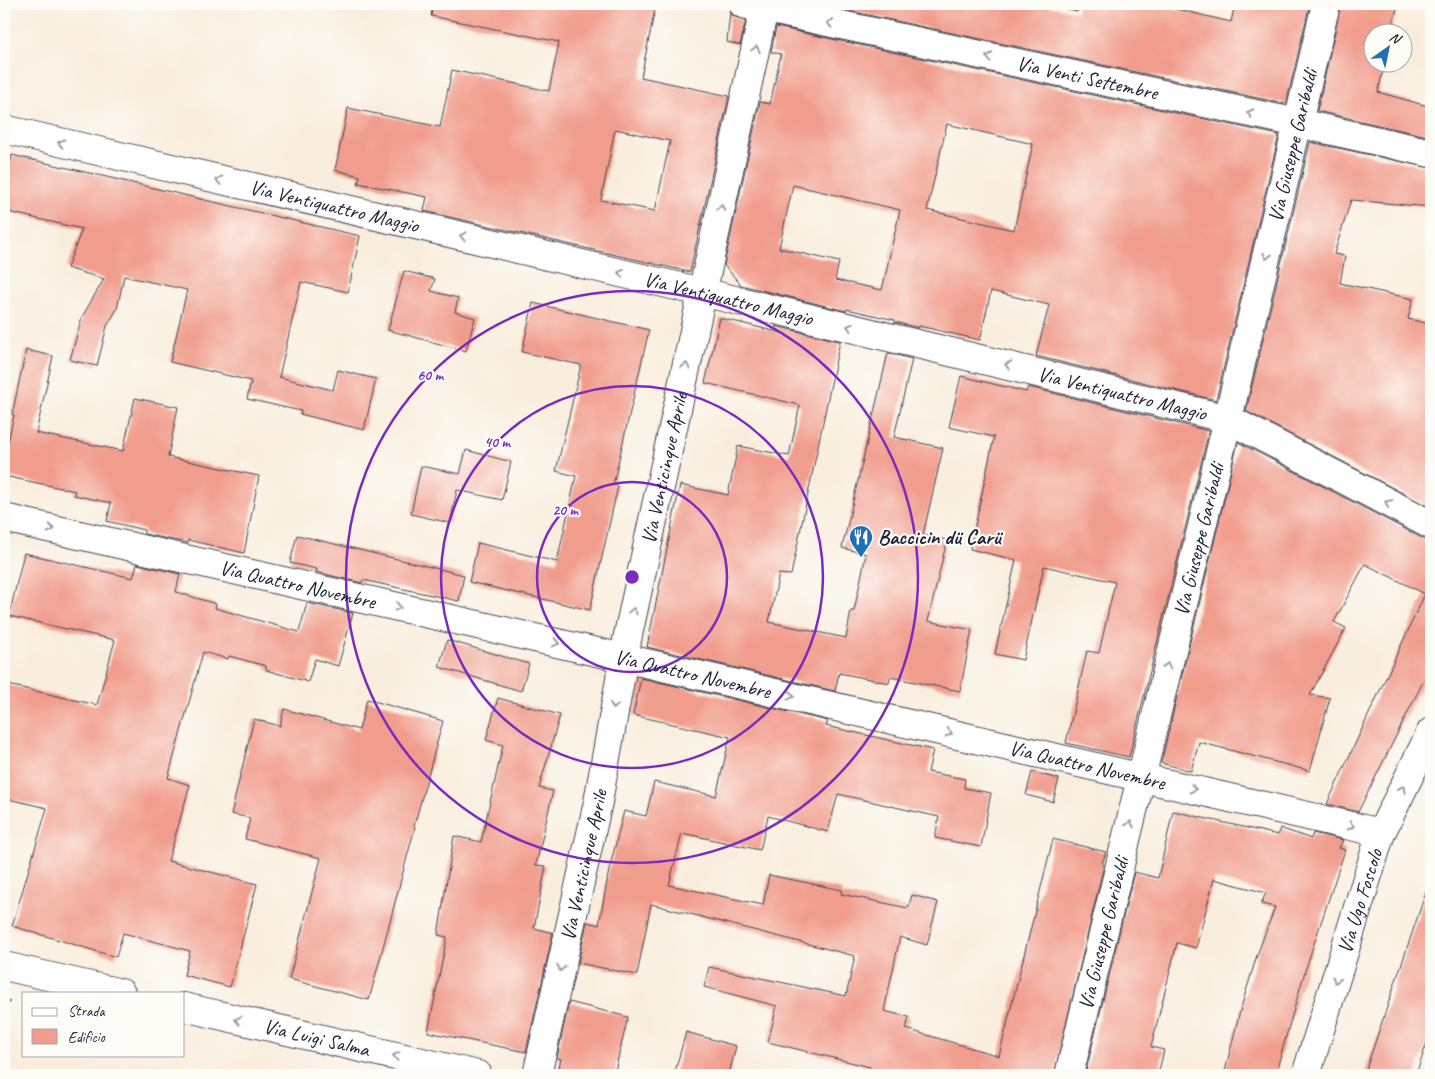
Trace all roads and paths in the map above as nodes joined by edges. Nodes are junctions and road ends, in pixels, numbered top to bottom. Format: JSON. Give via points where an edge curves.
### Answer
{"nodes":[{"id":1,"x":1326,"y":4,"type":"edge"},
{"id":2,"x":754,"y":6,"type":"edge"},
{"id":3,"x":1298,"y":123,"type":"junction"},
{"id":4,"x":4,"y":129,"type":"edge"},
{"id":5,"x":1431,"y":153,"type":"edge"},
{"id":6,"x":702,"y":292,"type":"junction"},
{"id":7,"x":1228,"y":419,"type":"junction"},
{"id":8,"x":4,"y":522,"type":"edge"},
{"id":9,"x":1431,"y":526,"type":"edge"},
{"id":10,"x":624,"y":659,"type":"junction"},
{"id":11,"x":1431,"y":732,"type":"edge"},
{"id":12,"x":1141,"y":778,"type":"junction"},
{"id":13,"x":1382,"y":833,"type":"junction"},
{"id":14,"x":4,"y":966,"type":"edge"},
{"id":15,"x":117,"y":992,"type":"edge"},
{"id":16,"x":185,"y":1007,"type":"edge"},
{"id":17,"x":478,"y":1075,"type":"edge"},
{"id":18,"x":537,"y":1075,"type":"edge"},
{"id":19,"x":1069,"y":1075,"type":"edge"},
{"id":20,"x":1306,"y":1075,"type":"edge"}],
"edges":[{"from":1,"to":3,"type":"street","name":"Via Giuseppe Garibaldi"},
{"from":3,"to":2,"type":"street","name":"Via Venti Settembre","one_way":true},
{"from":6,"to":2,"type":"street","name":"Via Venticinque Aprile","one_way":true},
{"from":3,"to":5,"type":"street","name":"Via Venti Settembre"},
{"from":3,"to":7,"type":"street","name":"Via Giuseppe Garibaldi","one_way":true},
{"from":6,"to":4,"type":"street","name":"Via Ventiquattro Maggio","one_way":true},
{"from":7,"to":6,"type":"street","name":"Via Ventiquattro Maggio","one_way":true},
{"from":10,"to":6,"type":"street","name":"Via Venticinque Aprile","one_way":true},
{"from":9,"to":7,"type":"street","name":"Via Ventiquattro Maggio","one_way":true},
{"from":12,"to":7,"type":"street","name":"Via Giuseppe Garibaldi","one_way":true},
{"from":8,"to":10,"type":"street","name":"Via Quattro Novembre","one_way":true},
{"from":10,"to":12,"type":"street","name":"Via Quattro Novembre","one_way":true},
{"from":10,"to":18,"type":"street","name":"Via Venticinque Aprile","one_way":true,"via":[[598,802]]},
{"from":13,"to":11,"type":"street","name":"Via Ugo Foscolo","one_way":true},
{"from":12,"to":13,"type":"street","name":"Via Quattro Novembre","one_way":true},
{"from":19,"to":12,"type":"street","name":"Via Giuseppe Garibaldi","one_way":true},
{"from":13,"to":20,"type":"street","name":"Via Ugo Foscolo","one_way":true},
{"from":14,"to":15,"type":"street"},
{"from":17,"to":16,"type":"street","name":"Via Luigi Salma","one_way":true}]}
